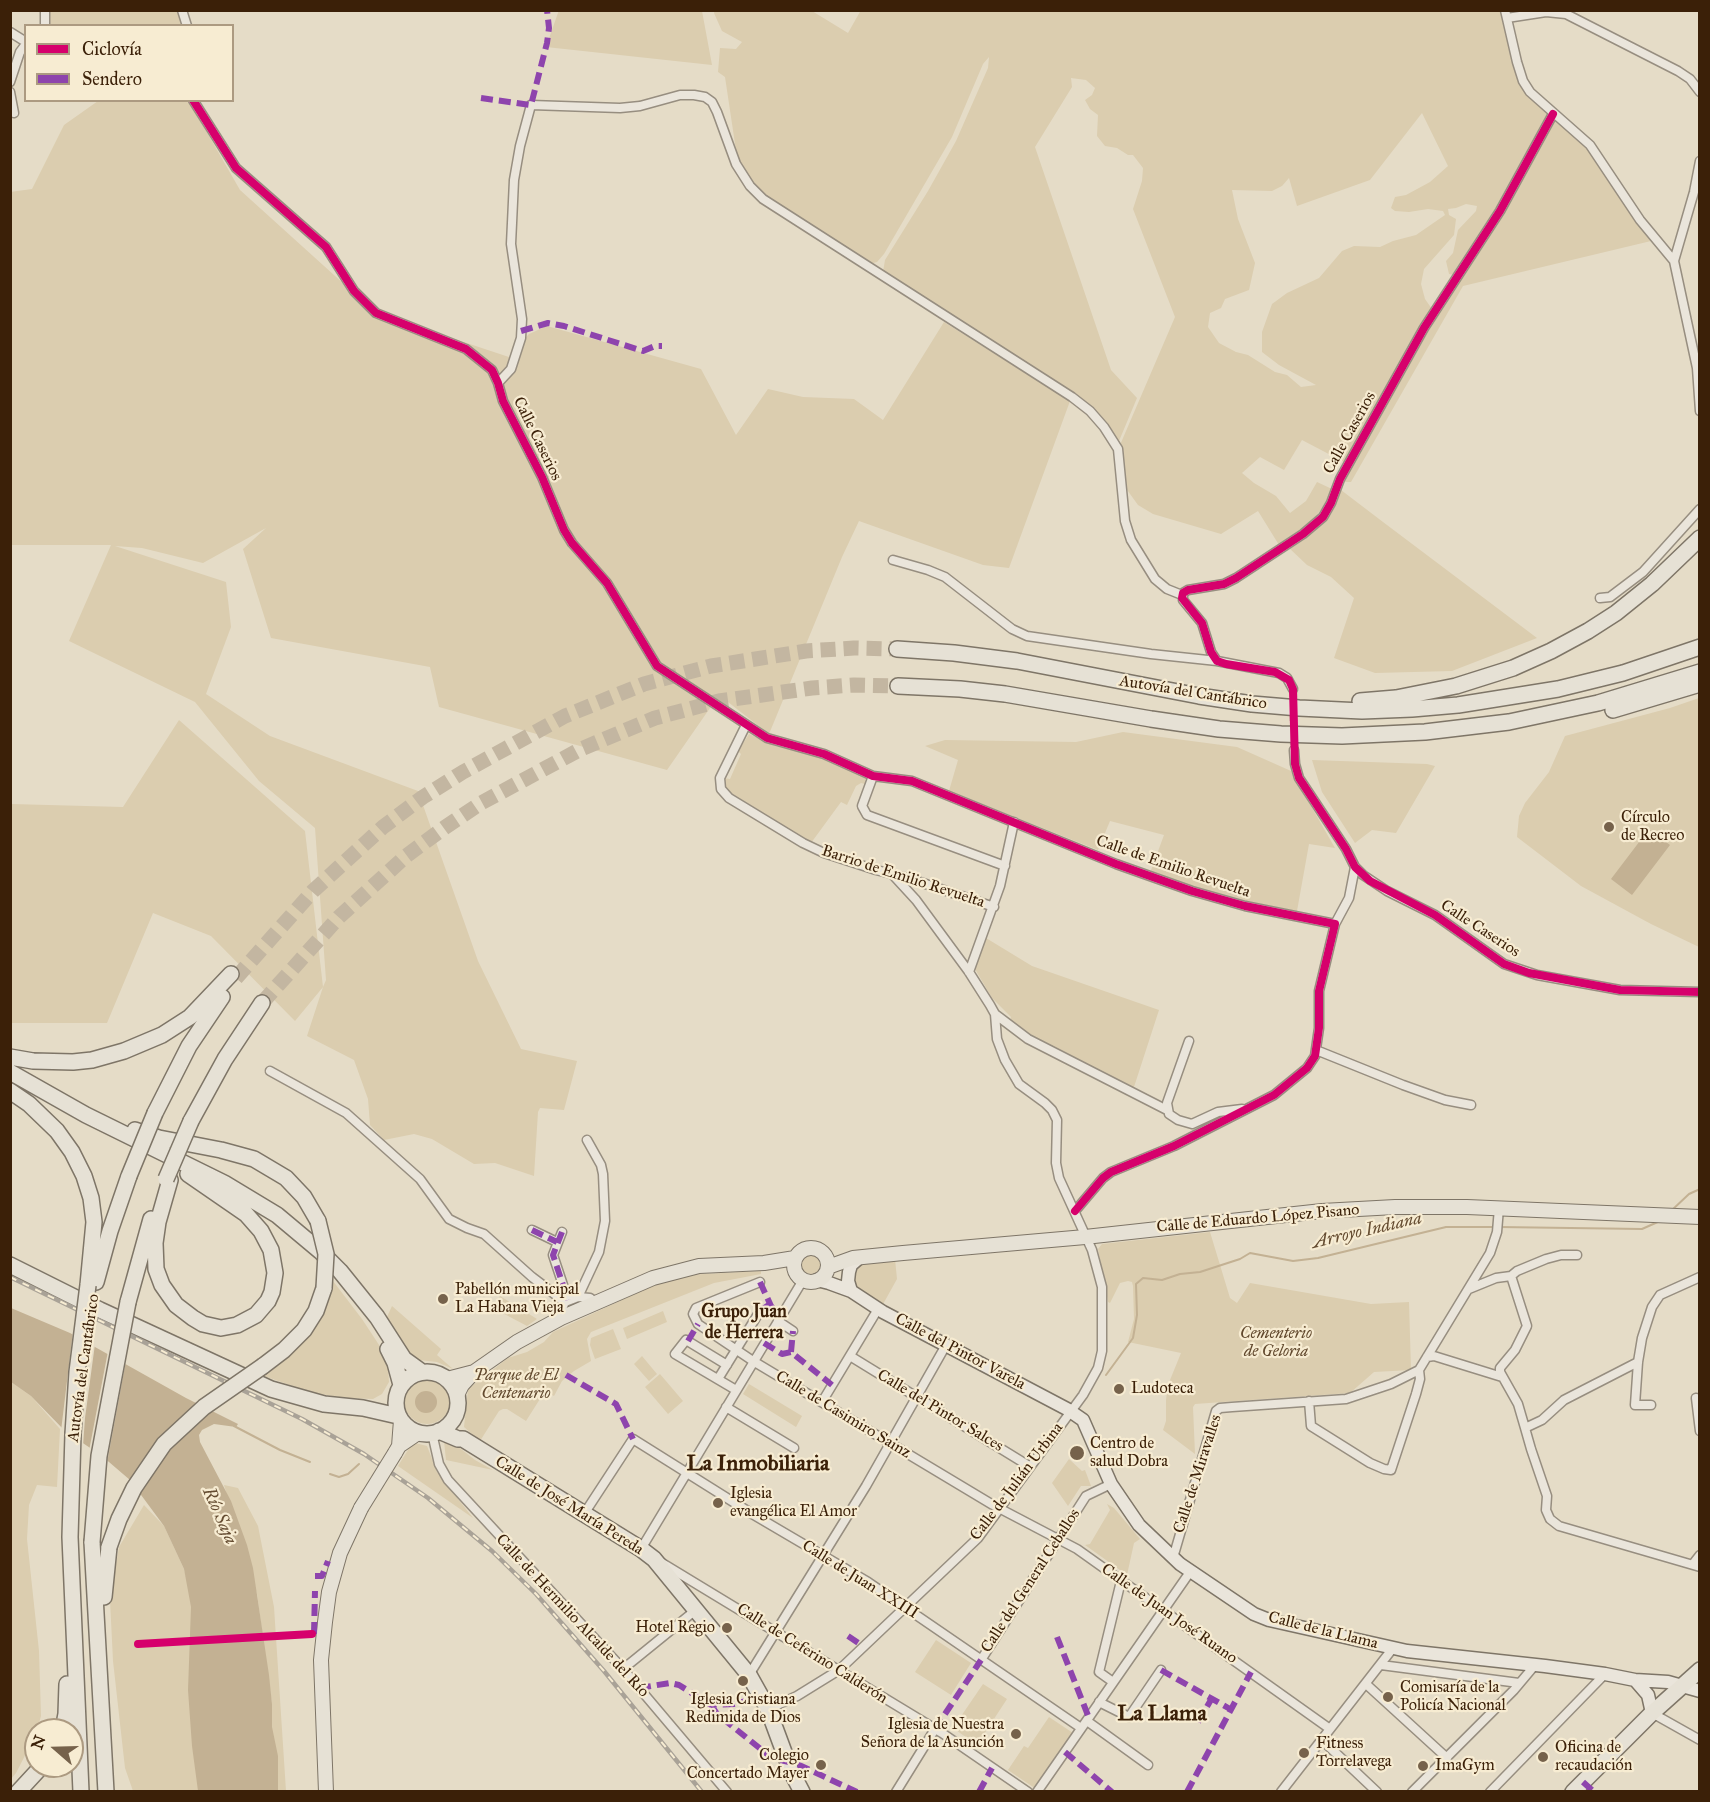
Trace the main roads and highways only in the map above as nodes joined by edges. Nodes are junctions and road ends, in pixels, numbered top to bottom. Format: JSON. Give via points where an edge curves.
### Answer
{"nodes":[{"id":1,"x":1697,"y":537,"type":"edge"},
{"id":2,"x":1700,"y":647,"type":"edge"},
{"id":3,"x":897,"y":649,"type":"tunnel mouth"},
{"id":4,"x":1700,"y":672,"type":"edge"},
{"id":5,"x":1700,"y":684,"type":"edge"},
{"id":6,"x":898,"y":686,"type":"tunnel mouth"},
{"id":7,"x":1166,"y":690,"type":"junction"},
{"id":8,"x":1342,"y":736,"type":"junction"},
{"id":9,"x":262,"y":1003,"type":"tunnel mouth"},
{"id":10,"x":10,"y":1057,"type":"edge"},
{"id":11,"x":13,"y":1077,"type":"edge"},
{"id":12,"x":10,"y":1091,"type":"edge"},
{"id":13,"x":66,"y":1102,"type":"junction"},
{"id":14,"x":172,"y":1176,"type":"junction"},
{"id":15,"x":1700,"y":1217,"type":"edge"},
{"id":16,"x":795,"y":1258,"type":"junction"},
{"id":17,"x":856,"y":1258,"type":"junction"},
{"id":18,"x":764,"y":1263,"type":"junction"},
{"id":19,"x":826,"y":1263,"type":"junction"},
{"id":20,"x":10,"y":1265,"type":"edge"},
{"id":21,"x":800,"y":1277,"type":"junction"},
{"id":22,"x":818,"y":1280,"type":"junction"},
{"id":23,"x":91,"y":1287,"type":"junction"},
{"id":24,"x":851,"y":1291,"type":"junction"},
{"id":25,"x":422,"y":1372,"type":"junction"},
{"id":26,"x":474,"y":1372,"type":"junction"},
{"id":27,"x":447,"y":1379,"type":"junction"},
{"id":28,"x":399,"y":1389,"type":"junction"},
{"id":29,"x":457,"y":1395,"type":"junction"},
{"id":30,"x":363,"y":1408,"type":"junction"},
{"id":31,"x":1070,"y":1411,"type":"joint"},
{"id":32,"x":454,"y":1417,"type":"junction"},
{"id":33,"x":400,"y":1418,"type":"junction"},
{"id":34,"x":430,"y":1432,"type":"junction"},
{"id":35,"x":463,"y":1439,"type":"junction"},
{"id":36,"x":397,"y":1450,"type":"junction"},
{"id":37,"x":70,"y":1537,"type":"junction"},
{"id":38,"x":1699,"y":1672,"type":"edge"},
{"id":39,"x":1635,"y":1680,"type":"junction"},
{"id":40,"x":1682,"y":1685,"type":"junction"},
{"id":41,"x":1700,"y":1691,"type":"edge"},
{"id":42,"x":1652,"y":1713,"type":"junction"},
{"id":43,"x":65,"y":1718,"type":"edge"},
{"id":44,"x":30,"y":1778,"type":"edge"},
{"id":45,"x":18,"y":1791,"type":"edge"},
{"id":46,"x":81,"y":1791,"type":"edge"},
{"id":47,"x":106,"y":1791,"type":"edge"},
{"id":48,"x":326,"y":1791,"type":"edge"},
{"id":49,"x":802,"y":1791,"type":"edge"},
{"id":50,"x":1573,"y":1791,"type":"edge"}],
"edges":[{"from":1,"to":7,"type":"highway","via":[[1652,584],[1616,613],[1572,640],[1513,668],[1456,686],[1374,700],[1302,702]]},
{"from":2,"to":7,"type":"highway","name":"Autovía del Cantábrico","via":[[1623,673],[1558,689],[1424,708],[1290,708]]},
{"from":3,"to":7,"type":"highway","name":"Autovía del Cantábrico","via":[[1017,661]]},
{"from":4,"to":8,"type":"highway","name":"Autovía del Cantábrico","via":[[1620,697],[1521,720],[1425,732]]},
{"from":5,"to":8,"type":"highway","via":[[1597,713],[1517,728],[1415,739]]},
{"from":6,"to":8,"type":"highway","name":"Autovía del Cantábrico","via":[[1005,694],[1208,728]]},
{"from":9,"to":14,"type":"highway","name":"Autovía del Cantábrico","bridge":true,"via":[[191,1121]]},
{"from":10,"to":23,"type":"highway","name":"Autovía del Cantábrico","bridge":true,"via":[[54,1063],[92,1060],[124,1051],[162,1035],[190,1017],[234,976],[195,1036],[155,1113]]},
{"from":11,"to":13,"type":"highway"},
{"from":11,"to":14,"type":"highway"},
{"from":12,"to":23,"type":"highway","via":[[57,1131],[84,1176],[94,1222]]},
{"from":13,"to":25,"type":"highway","via":[[224,1183],[277,1215],[340,1271],[404,1359]]},
{"from":13,"to":47,"type":"highway","bridge":true,"via":[[159,1138],[254,1159],[286,1178],[304,1197],[318,1221],[326,1254],[324,1288],[304,1330],[284,1350],[204,1407],[164,1444],[134,1488],[119,1519],[105,1573]]},
{"from":14,"to":14,"type":"highway","via":[[246,1214],[271,1250],[275,1273],[272,1292],[248,1321],[222,1328],[203,1324],[176,1305],[162,1285],[156,1269],[155,1243]]},
{"from":14,"to":28,"type":"highway","via":[[222,1188],[255,1207],[319,1260],[375,1328],[395,1363]]},
{"from":14,"to":47,"type":"highway","name":"Autovía del Cantábrico","bridge":true,"via":[[146,1234],[128,1302],[94,1497]]},
{"from":15,"to":17,"type":"main road","name":"Calle de Eduardo López Pisano","via":[[1498,1215],[1395,1208],[1322,1211]]},
{"from":16,"to":18,"type":"main road"},
{"from":16,"to":19,"type":"main road","via":[[808,1248],[820,1250]]},
{"from":16,"to":21,"type":"main road"},
{"from":17,"to":19,"type":"main road","name":"Calle de Eduardo López Pisano"},
{"from":17,"to":24,"type":"main road","via":[[849,1272]]},
{"from":18,"to":21,"type":"main road"},
{"from":18,"to":26,"type":"main road","via":[[711,1265],[653,1278],[561,1318]]},
{"from":19,"to":22,"type":"main road"},
{"from":19,"to":24,"type":"main road","name":"Calle del Pintor Varela"},
{"from":20,"to":30,"type":"highway","via":[[234,1373],[324,1404]]},
{"from":21,"to":22,"type":"main road"},
{"from":22,"to":24,"type":"main road","name":"Calle del Pintor Varela"},
{"from":23,"to":37,"type":"highway","name":"Autovía del Cantábrico","bridge":true,"via":[[79,1353]]},
{"from":24,"to":31,"type":"main road","name":"Calle del Pintor Varela"},
{"from":25,"to":27,"type":"highway"},
{"from":25,"to":28,"type":"highway","via":[[410,1376]]},
{"from":26,"to":27,"type":"main road"},
{"from":26,"to":29,"type":"main road"},
{"from":27,"to":29,"type":"highway"},
{"from":28,"to":30,"type":"highway","via":[[380,1404]]},
{"from":28,"to":33,"type":"highway","via":[[396,1402]]},
{"from":29,"to":32,"type":"highway"},
{"from":30,"to":33,"type":"highway"},
{"from":31,"to":39,"type":"main road","name":"Calle de la Llama","via":[[1083,1420],[1111,1484],[1139,1525],[1190,1572],[1269,1620],[1393,1648]]},
{"from":32,"to":34,"type":"highway","via":[[450,1424]]},
{"from":32,"to":35,"type":"highway"},
{"from":33,"to":34,"type":"highway","via":[[407,1427]]},
{"from":33,"to":36,"type":"main road"},
{"from":34,"to":35,"type":"highway","name":"Calle de José María Pereda"},
{"from":34,"to":36,"type":"main road"},
{"from":35,"to":49,"type":"highway","name":"Calle de José María Pereda","via":[[654,1559],[749,1675],[768,1709]]},
{"from":36,"to":48,"type":"main road","bridge":true,"via":[[361,1508],[340,1553],[329,1592],[321,1660]]},
{"from":37,"to":43,"type":"highway"},
{"from":37,"to":46,"type":"highway","name":"Autovía del Cantábrico"},
{"from":38,"to":40,"type":"highway"},
{"from":39,"to":40,"type":"main road","name":"Calle de la Llama"},
{"from":39,"to":42,"type":"main road","via":[[1648,1695]]},
{"from":40,"to":41,"type":"main road","name":"Calle de la Llama"},
{"from":40,"to":42,"type":"highway"},
{"from":42,"to":50,"type":"highway"},
{"from":44,"to":45,"type":"highway"}]}
